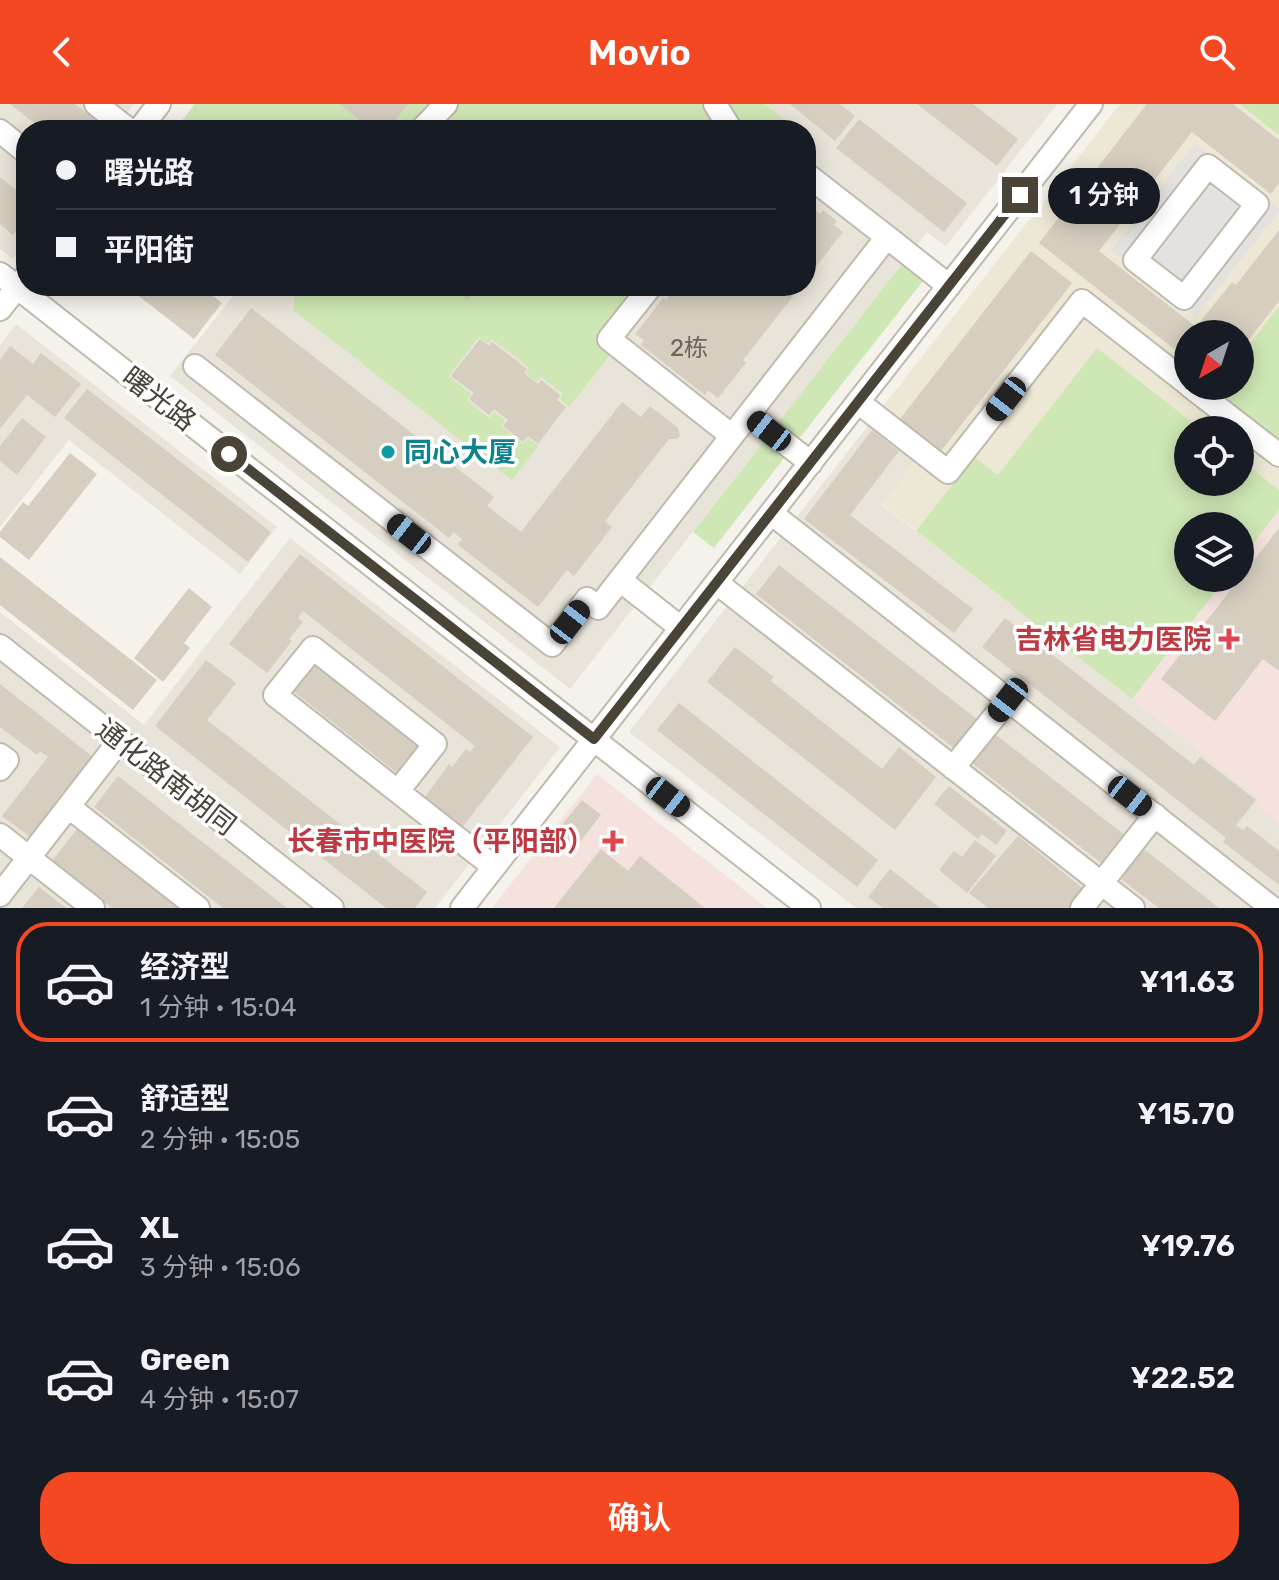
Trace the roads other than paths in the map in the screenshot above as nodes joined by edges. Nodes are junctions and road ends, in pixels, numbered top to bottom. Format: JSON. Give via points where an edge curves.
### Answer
{"nodes":[{"id":1,"x":96,"y":104,"type":"edge"},
{"id":2,"x":159,"y":104,"type":"edge"},
{"id":3,"x":446,"y":104,"type":"edge"},
{"id":4,"x":1091,"y":104,"type":"edge"},
{"id":5,"x":116,"y":120,"type":"edge"},
{"id":6,"x":147,"y":120,"type":"edge"},
{"id":7,"x":431,"y":120,"type":"edge"},
{"id":8,"x":0,"y":131,"type":"edge"},
{"id":9,"x":16,"y":144,"type":"edge"},
{"id":10,"x":816,"y":182,"type":"edge"},
{"id":11,"x":1268,"y":204,"type":"edge"},
{"id":12,"x":887,"y":237,"type":"junction"},
{"id":13,"x":14,"y":279,"type":"edge"},
{"id":14,"x":949,"y":286,"type":"junction"},
{"id":15,"x":35,"y":296,"type":"edge"},
{"id":16,"x":643,"y":296,"type":"edge"},
{"id":17,"x":0,"y":309,"type":"edge"},
{"id":18,"x":195,"y":366,"type":"dead end"},
{"id":19,"x":1174,"y":373,"type":"edge"},
{"id":20,"x":1208,"y":400,"type":"edge"},
{"id":21,"x":858,"y":402,"type":"junction"},
{"id":22,"x":749,"y":415,"type":"junction"},
{"id":23,"x":732,"y":436,"type":"junction"},
{"id":24,"x":1279,"y":455,"type":"edge"},
{"id":25,"x":811,"y":463,"type":"junction"},
{"id":26,"x":771,"y":513,"type":"junction"},
{"id":27,"x":620,"y":580,"type":"junction"},
{"id":28,"x":717,"y":583,"type":"junction"},
{"id":29,"x":681,"y":628,"type":"junction"},
{"id":30,"x":0,"y":646,"type":"edge"},
{"id":31,"x":1008,"y":700,"type":"junction"},
{"id":32,"x":594,"y":739,"type":"junction"},
{"id":33,"x":120,"y":740,"type":"junction"},
{"id":34,"x":0,"y":755,"type":"edge"},
{"id":35,"x":953,"y":768,"type":"junction"},
{"id":36,"x":0,"y":769,"type":"edge"},
{"id":37,"x":398,"y":791,"type":"junction"},
{"id":38,"x":69,"y":807,"type":"junction"},
{"id":39,"x":1155,"y":815,"type":"junction"},
{"id":40,"x":0,"y":835,"type":"edge"},
{"id":41,"x":29,"y":858,"type":"junction"},
{"id":42,"x":494,"y":867,"type":"junction"},
{"id":43,"x":1101,"y":883,"type":"junction"},
{"id":44,"x":0,"y":895,"type":"edge"},
{"id":45,"x":93,"y":908,"type":"edge"},
{"id":46,"x":198,"y":908,"type":"edge"},
{"id":47,"x":332,"y":908,"type":"edge"},
{"id":48,"x":462,"y":908,"type":"edge"},
{"id":49,"x":809,"y":908,"type":"edge"},
{"id":50,"x":1082,"y":908,"type":"edge"},
{"id":51,"x":1133,"y":908,"type":"edge"},
{"id":52,"x":1272,"y":908,"type":"edge"}],
"edges":[{"from":1,"to":5,"type":"street"},
{"from":2,"to":6,"type":"street"},
{"from":3,"to":7,"type":"street"},
{"from":4,"to":14,"type":"street"},
{"from":8,"to":9,"type":"street"},
{"from":10,"to":12,"type":"street"},
{"from":11,"to":11,"type":"street","via":[[1184,298],[1135,260],[1208,166]]},
{"from":12,"to":14,"type":"street"},
{"from":12,"to":22,"type":"street"},
{"from":13,"to":17,"type":"street"},
{"from":14,"to":21,"type":"street"},
{"from":15,"to":32,"type":"street","name":"曙光路"},
{"from":16,"to":23,"type":"street","via":[[609,339]]},
{"from":18,"to":27,"type":"street","via":[[552,645],[587,599],[598,608]]},
{"from":19,"to":21,"type":"street","via":[[1082,301],[948,472]]},
{"from":20,"to":24,"type":"street"},
{"from":21,"to":25,"type":"street"},
{"from":22,"to":23,"type":"street"},
{"from":22,"to":25,"type":"street"},
{"from":23,"to":27,"type":"street"},
{"from":25,"to":26,"type":"street"},
{"from":26,"to":28,"type":"street"},
{"from":26,"to":31,"type":"street"},
{"from":27,"to":29,"type":"street"},
{"from":28,"to":29,"type":"street"},
{"from":28,"to":35,"type":"street"},
{"from":29,"to":32,"type":"street"},
{"from":30,"to":33,"type":"street","name":"通化路南胡同"},
{"from":31,"to":35,"type":"street"},
{"from":31,"to":39,"type":"street"},
{"from":32,"to":42,"type":"street"},
{"from":32,"to":49,"type":"street","name":"曙光路"},
{"from":33,"to":38,"type":"street"},
{"from":33,"to":47,"type":"street","name":"通化路南胡同"},
{"from":34,"to":36,"type":"street","via":[[7,760]]},
{"from":35,"to":43,"type":"street"},
{"from":37,"to":37,"type":"street","via":[[435,744],[313,648],[275,695]]},
{"from":37,"to":42,"type":"street"},
{"from":38,"to":41,"type":"street"},
{"from":38,"to":46,"type":"street"},
{"from":39,"to":43,"type":"street"},
{"from":39,"to":52,"type":"street"},
{"from":40,"to":41,"type":"street"},
{"from":41,"to":44,"type":"street"},
{"from":41,"to":45,"type":"street"},
{"from":42,"to":48,"type":"street"},
{"from":43,"to":50,"type":"street"},
{"from":43,"to":51,"type":"street"}]}
